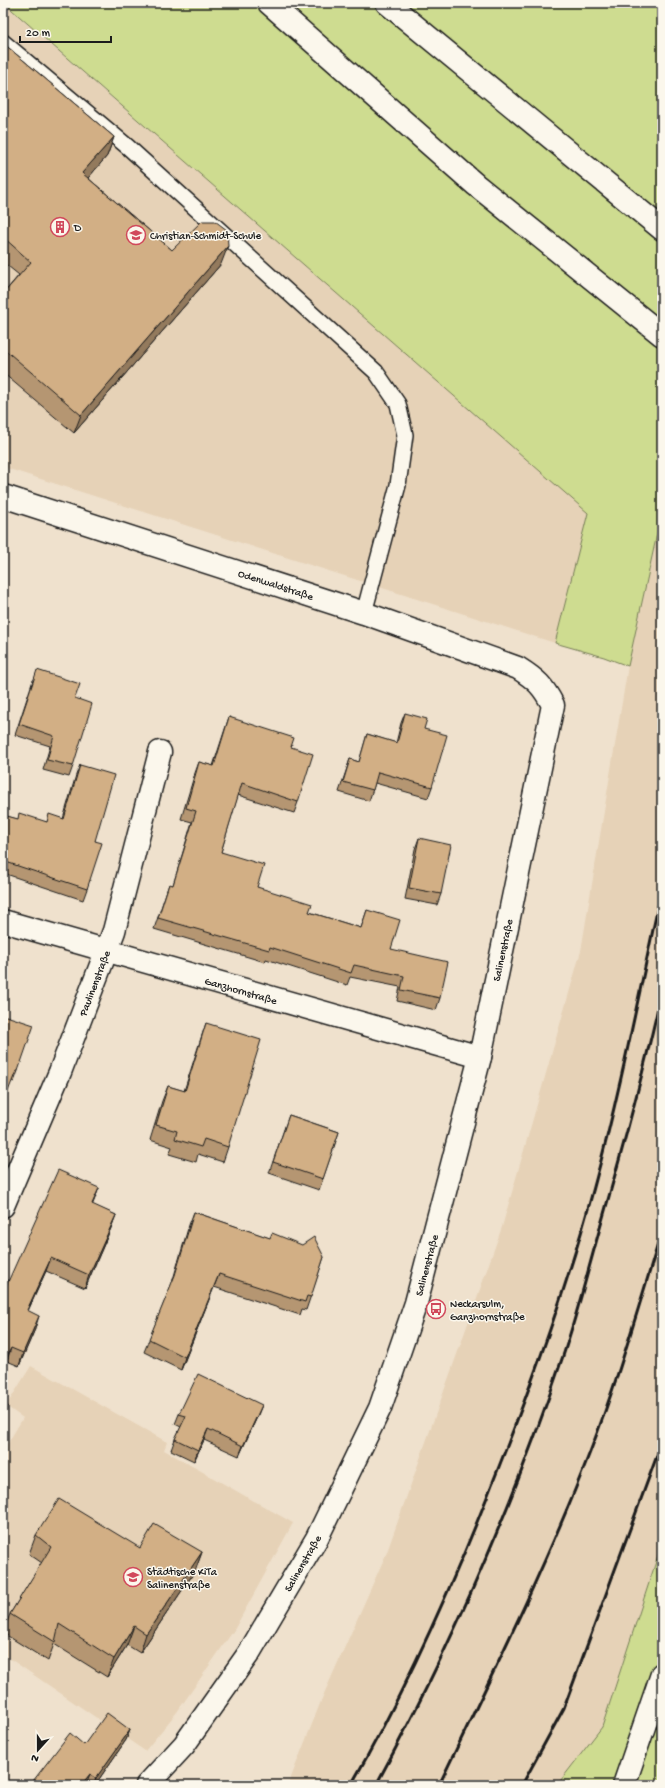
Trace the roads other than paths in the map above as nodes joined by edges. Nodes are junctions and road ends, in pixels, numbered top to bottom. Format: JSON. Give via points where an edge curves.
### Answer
{"nodes":[{"id":1,"x":269,"y":3,"type":"edge"},
{"id":2,"x":387,"y":3,"type":"edge"},
{"id":3,"x":3,"y":42,"type":"edge"},
{"id":4,"x":662,"y":229,"type":"edge"},
{"id":5,"x":662,"y":334,"type":"edge"},
{"id":6,"x":3,"y":496,"type":"edge"},
{"id":7,"x":364,"y":613,"type":"junction"},
{"id":8,"x":543,"y":686,"type":"joint"},
{"id":9,"x":160,"y":752,"type":"dead end"},
{"id":10,"x":3,"y":921,"type":"edge"},
{"id":11,"x":106,"y":952,"type":"junction"},
{"id":12,"x":480,"y":1057,"type":"junction"},
{"id":13,"x":3,"y":1206,"type":"edge"},
{"id":14,"x":662,"y":1674,"type":"edge"},
{"id":15,"x":147,"y":1785,"type":"edge"},
{"id":16,"x":624,"y":1785,"type":"edge"}],
"edges":[{"from":1,"to":5,"type":"main road","via":[[476,185]]},
{"from":2,"to":4,"type":"main road"},
{"from":3,"to":7,"type":"lane","via":[[128,147],[376,372],[398,404],[405,435],[398,485]]},
{"from":6,"to":7,"type":"main road","name":"Odenwaldstraße"},
{"from":7,"to":8,"type":"main road","name":"Odenwaldstraße","via":[[518,668]]},
{"from":8,"to":12,"type":"main road","name":"Salinenstraße","via":[[553,705]]},
{"from":9,"to":11,"type":"main road","name":"Paulinenstraße","via":[[114,931]]},
{"from":10,"to":11,"type":"main road","name":"Ganzhornstraße"},
{"from":11,"to":12,"type":"main road","name":"Ganzhornstraße"},
{"from":11,"to":13,"type":"main road","name":"Paulinenstraße","via":[[60,1072]]},
{"from":12,"to":15,"type":"main road","name":"Salinenstraße","via":[[416,1303],[380,1408],[317,1538],[248,1653],[184,1745]]},
{"from":14,"to":16,"type":"main road"}]}
